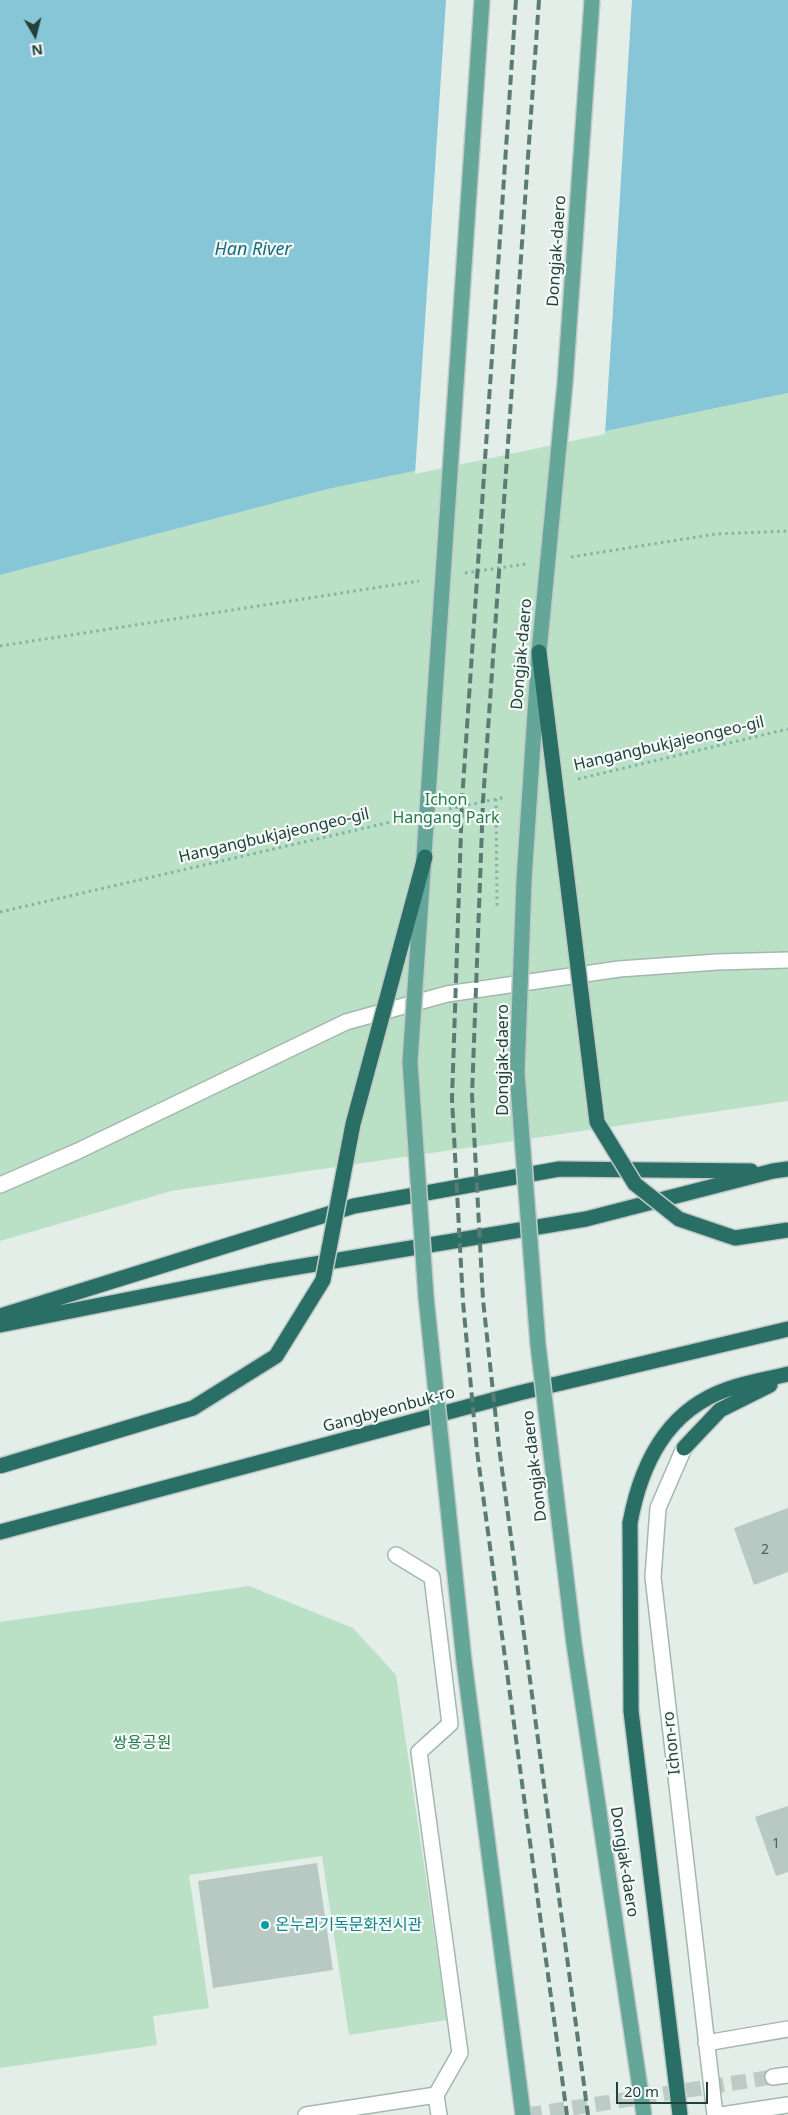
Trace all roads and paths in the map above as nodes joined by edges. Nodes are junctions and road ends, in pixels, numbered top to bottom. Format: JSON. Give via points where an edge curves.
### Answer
{"nodes":[{"id":1,"x":482,"y":0,"type":"edge"},
{"id":2,"x":592,"y":0,"type":"edge"},
{"id":3,"x":788,"y":531,"type":"edge"},
{"id":4,"x":569,"y":557,"type":"dead end"},
{"id":5,"x":530,"y":563,"type":"dead end"},
{"id":6,"x":461,"y":574,"type":"dead end"},
{"id":7,"x":422,"y":580,"type":"dead end"},
{"id":8,"x":0,"y":646,"type":"edge"},
{"id":9,"x":538,"y":652,"type":"junction"},
{"id":10,"x":788,"y":729,"type":"edge"},
{"id":11,"x":570,"y":781,"type":"dead end"},
{"id":12,"x":514,"y":795,"type":"dead end"},
{"id":13,"x":496,"y":799,"type":"junction"},
{"id":14,"x":447,"y":810,"type":"dead end"},
{"id":15,"x":408,"y":818,"type":"dead end"},
{"id":16,"x":424,"y":857,"type":"junction"},
{"id":17,"x":497,"y":908,"type":"dead end"},
{"id":18,"x":0,"y":912,"type":"edge"},
{"id":19,"x":788,"y":960,"type":"edge"},
{"id":20,"x":788,"y":1169,"type":"edge"},
{"id":21,"x":773,"y":1171,"type":"junction"},
{"id":22,"x":0,"y":1185,"type":"edge"},
{"id":23,"x":788,"y":1230,"type":"edge"},
{"id":24,"x":0,"y":1316,"type":"edge"},
{"id":25,"x":0,"y":1325,"type":"edge"},
{"id":26,"x":788,"y":1329,"type":"edge"},
{"id":27,"x":788,"y":1376,"type":"edge"},
{"id":28,"x":684,"y":1448,"type":"joint"},
{"id":29,"x":0,"y":1466,"type":"edge"},
{"id":30,"x":0,"y":1532,"type":"edge"},
{"id":31,"x":396,"y":1555,"type":"dead end"},
{"id":32,"x":788,"y":2029,"type":"edge"},
{"id":33,"x":706,"y":2043,"type":"junction"},
{"id":34,"x":788,"y":2075,"type":"edge"},
{"id":35,"x":772,"y":2077,"type":"tunnel mouth"},
{"id":36,"x":436,"y":2095,"type":"junction"},
{"id":37,"x":788,"y":2105,"type":"edge"},
{"id":38,"x":306,"y":2115,"type":"edge"},
{"id":39,"x":439,"y":2115,"type":"edge"},
{"id":40,"x":523,"y":2115,"type":"edge"},
{"id":41,"x":644,"y":2115,"type":"edge"},
{"id":42,"x":680,"y":2115,"type":"edge"},
{"id":43,"x":715,"y":2115,"type":"edge"},
{"id":44,"x":721,"y":2115,"type":"edge"}],
"edges":[{"from":1,"to":16,"type":"main road","bridge":true},
{"from":2,"to":9,"type":"main road","name":"Dongjak-daero","bridge":true,"via":[[565,383]]},
{"from":3,"to":4,"type":"path","via":[[716,534]]},
{"from":5,"to":6,"type":"path"},
{"from":7,"to":8,"type":"path"},
{"from":9,"to":23,"type":"highway","bridge":true,"via":[[598,1122],[635,1184],[679,1219],[735,1238]]},
{"from":9,"to":41,"type":"main road","name":"Dongjak-daero","bridge":true,"via":[[524,880],[517,1072],[538,1345],[570,1615]]},
{"from":10,"to":11,"type":"path","name":"Hangangbukjajeongeo-gil"},
{"from":12,"to":13,"type":"path"},
{"from":13,"to":14,"type":"path"},
{"from":13,"to":17,"type":"path"},
{"from":15,"to":18,"type":"path","name":"Hangangbukjajeongeo-gil"},
{"from":16,"to":29,"type":"highway","bridge":true,"via":[[353,1124],[323,1280],[276,1356],[193,1408]]},
{"from":16,"to":40,"type":"main road","bridge":true,"via":[[410,1062],[426,1297],[464,1661]]},
{"from":19,"to":22,"type":"street","via":[[619,969],[447,994],[346,1022]]},
{"from":20,"to":21,"type":"highway"},
{"from":21,"to":24,"type":"highway","via":[[559,1169],[354,1206]]},
{"from":21,"to":25,"type":"highway","via":[[586,1219],[267,1272]]},
{"from":26,"to":30,"type":"highway","name":"Gangbyeonbuk-ro","via":[[519,1393]]},
{"from":27,"to":28,"type":"highway","via":[[720,1410]]},
{"from":27,"to":42,"type":"highway","bridge":true,"via":[[720,1392],[695,1406],[672,1425],[660,1440],[644,1473],[635,1494],[630,1523],[631,1711]]},
{"from":28,"to":33,"type":"street","name":"Ichon-ro","via":[[658,1508],[653,1577]]},
{"from":31,"to":36,"type":"street","via":[[432,1577],[450,1724],[419,1752],[460,2053]]},
{"from":32,"to":33,"type":"street"},
{"from":33,"to":43,"type":"street","name":"Ichon-ro"},
{"from":34,"to":35,"type":"street"},
{"from":36,"to":38,"type":"street"},
{"from":36,"to":39,"type":"street"},
{"from":37,"to":44,"type":"street"}]}
